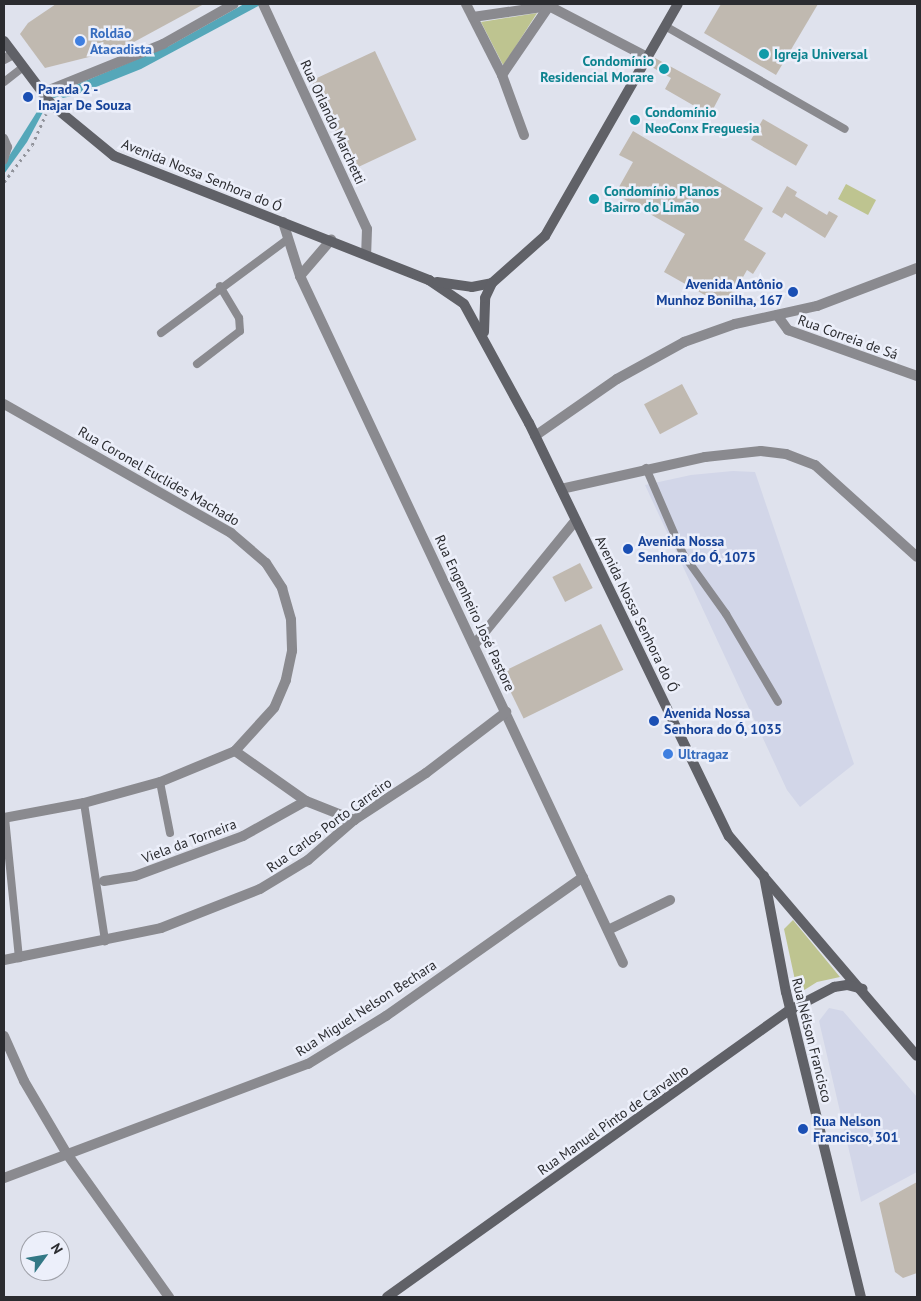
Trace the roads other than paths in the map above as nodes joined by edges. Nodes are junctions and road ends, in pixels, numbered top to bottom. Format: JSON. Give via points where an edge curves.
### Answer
{"nodes":[{"id":1,"x":234,"y":4,"type":"edge"},
{"id":2,"x":263,"y":4,"type":"edge"},
{"id":3,"x":466,"y":4,"type":"edge"},
{"id":4,"x":678,"y":4,"type":"edge"},
{"id":5,"x":549,"y":6,"type":"junction"},
{"id":6,"x":473,"y":17,"type":"junction"},
{"id":7,"x":665,"y":26,"type":"junction"},
{"id":8,"x":4,"y":41,"type":"edge"},
{"id":9,"x":8,"y":57,"type":"edge"},
{"id":10,"x":647,"y":57,"type":"junction"},
{"id":11,"x":22,"y":68,"type":"junction"},
{"id":12,"x":502,"y":75,"type":"junction"},
{"id":13,"x":4,"y":82,"type":"edge"},
{"id":14,"x":42,"y":94,"type":"junction"},
{"id":15,"x":845,"y":129,"type":"dead end"},
{"id":16,"x":524,"y":135,"type":"dead end"},
{"id":17,"x":4,"y":138,"type":"edge"},
{"id":18,"x":4,"y":160,"type":"edge"},
{"id":19,"x":284,"y":222,"type":"junction"},
{"id":20,"x":288,"y":239,"type":"junction"},
{"id":21,"x":331,"y":240,"type":"junction"},
{"id":22,"x":366,"y":254,"type":"junction"},
{"id":23,"x":917,"y":268,"type":"edge"},
{"id":24,"x":300,"y":276,"type":"junction"},
{"id":25,"x":428,"y":280,"type":"junction"},
{"id":26,"x":492,"y":283,"type":"junction"},
{"id":27,"x":220,"y":286,"type":"junction"},
{"id":28,"x":777,"y":314,"type":"junction"},
{"id":29,"x":161,"y":333,"type":"dead end"},
{"id":30,"x":484,"y":334,"type":"junction"},
{"id":31,"x":198,"y":364,"type":"dead end"},
{"id":32,"x":917,"y":376,"type":"edge"},
{"id":33,"x":4,"y":404,"type":"edge"},
{"id":34,"x":535,"y":436,"type":"junction"},
{"id":35,"x":646,"y":468,"type":"junction"},
{"id":36,"x":561,"y":489,"type":"junction"},
{"id":37,"x":576,"y":520,"type":"junction"},
{"id":38,"x":917,"y":557,"type":"edge"},
{"id":39,"x":474,"y":645,"type":"junction"},
{"id":40,"x":778,"y":702,"type":"dead end"},
{"id":41,"x":506,"y":712,"type":"junction"},
{"id":42,"x":235,"y":751,"type":"junction"},
{"id":43,"x":160,"y":782,"type":"junction"},
{"id":44,"x":306,"y":802,"type":"junction"},
{"id":45,"x":84,"y":803,"type":"junction"},
{"id":46,"x":4,"y":818,"type":"edge"},
{"id":47,"x":354,"y":820,"type":"junction"},
{"id":48,"x":170,"y":833,"type":"dead end"},
{"id":49,"x":764,"y":875,"type":"junction"},
{"id":50,"x":583,"y":877,"type":"junction"},
{"id":51,"x":104,"y":881,"type":"dead end"},
{"id":52,"x":670,"y":900,"type":"dead end"},
{"id":53,"x":608,"y":930,"type":"junction"},
{"id":54,"x":105,"y":941,"type":"junction"},
{"id":55,"x":19,"y":958,"type":"junction"},
{"id":56,"x":4,"y":960,"type":"edge"},
{"id":57,"x":623,"y":963,"type":"dead end"},
{"id":58,"x":862,"y":989,"type":"junction"},
{"id":59,"x":790,"y":1010,"type":"junction"},
{"id":60,"x":4,"y":1036,"type":"edge"},
{"id":61,"x":917,"y":1056,"type":"edge"},
{"id":62,"x":67,"y":1154,"type":"junction"},
{"id":63,"x":4,"y":1178,"type":"edge"},
{"id":64,"x":169,"y":1297,"type":"edge"},
{"id":65,"x":388,"y":1297,"type":"edge"},
{"id":66,"x":861,"y":1297,"type":"edge"}],
"edges":[{"from":1,"to":14,"type":"street","via":[[163,44]]},
{"from":2,"to":22,"type":"street","name":"Rua Orlando Marchetti","via":[[367,229]]},
{"from":3,"to":6,"type":"street"},
{"from":4,"to":7,"type":"main road"},
{"from":5,"to":6,"type":"street"},
{"from":5,"to":10,"type":"street"},
{"from":5,"to":12,"type":"street"},
{"from":6,"to":12,"type":"street"},
{"from":7,"to":10,"type":"main road"},
{"from":7,"to":15,"type":"lane"},
{"from":8,"to":9,"type":"main road","name":"Avenida Nossa Senhora do Ó"},
{"from":9,"to":11,"type":"main road","name":"Avenida Nossa Senhora do Ó"},
{"from":10,"to":26,"type":"main road","via":[[545,236]]},
{"from":11,"to":13,"type":"lane"},
{"from":11,"to":14,"type":"main road","name":"Avenida Nossa Senhora do Ó"},
{"from":12,"to":16,"type":"street"},
{"from":14,"to":19,"type":"main road","name":"Avenida Nossa Senhora do Ó","via":[[114,156]]},
{"from":17,"to":18,"type":"lane","via":[[8,147]]},
{"from":19,"to":20,"type":"street","name":"Rua Engenheiro José Pastore"},
{"from":19,"to":21,"type":"main road","name":"Avenida Nossa Senhora do Ó"},
{"from":20,"to":24,"type":"street","name":"Rua Engenheiro José Pastore"},
{"from":20,"to":27,"type":"lane"},
{"from":21,"to":22,"type":"main road","name":"Avenida Nossa Senhora do Ó"},
{"from":21,"to":24,"type":"street"},
{"from":22,"to":25,"type":"main road","name":"Avenida Nossa Senhora do Ó"},
{"from":23,"to":28,"type":"street","via":[[817,306]]},
{"from":24,"to":39,"type":"street","name":"Rua Engenheiro José Pastore"},
{"from":25,"to":26,"type":"main road","name":"Avenida Nossa Senhora do Ó","via":[[472,287]]},
{"from":25,"to":30,"type":"main road","name":"Avenida Nossa Senhora do Ó","via":[[464,304]]},
{"from":26,"to":30,"type":"main road","name":"Avenida Nossa Senhora do Ó","via":[[485,298]]},
{"from":27,"to":29,"type":"lane"},
{"from":27,"to":31,"type":"lane","via":[[239,318],[240,331]]},
{"from":28,"to":32,"type":"street","name":"Rua Correia de Sá","via":[[788,330]]},
{"from":28,"to":34,"type":"street","via":[[735,324],[675,346],[617,379]]},
{"from":30,"to":34,"type":"main road","name":"Avenida Nossa Senhora do Ó"},
{"from":33,"to":42,"type":"street","name":"Rua Coronel Euclides Machado","via":[[231,533],[266,563],[282,588],[291,620],[292,651],[286,680],[274,708]]},
{"from":34,"to":36,"type":"main road","name":"Avenida Nossa Senhora do Ó"},
{"from":35,"to":36,"type":"street"},
{"from":35,"to":38,"type":"street","via":[[727,453],[786,454],[815,465]]},
{"from":35,"to":40,"type":"lane","via":[[684,554],[726,614]]},
{"from":36,"to":37,"type":"main road","name":"Avenida Nossa Senhora do Ó"},
{"from":37,"to":39,"type":"street"},
{"from":37,"to":49,"type":"main road","name":"Avenida Nossa Senhora do Ó","via":[[707,796],[729,836]]},
{"from":39,"to":41,"type":"street","name":"Rua Engenheiro José Pastore"},
{"from":41,"to":47,"type":"street","name":"Rua Carlos Porto Carreiro","via":[[426,773]]},
{"from":41,"to":50,"type":"street","name":"Rua Engenheiro José Pastore"},
{"from":42,"to":43,"type":"street","name":"Rua Coronel Euclides Machado"},
{"from":42,"to":44,"type":"street"},
{"from":43,"to":45,"type":"street","name":"Rua Coronel Euclides Machado"},
{"from":43,"to":48,"type":"lane"},
{"from":44,"to":47,"type":"street"},
{"from":44,"to":51,"type":"street","name":"Viela da Torneira","via":[[243,836],[134,876]]},
{"from":45,"to":46,"type":"street","name":"Rua Coronel Euclides Machado"},
{"from":45,"to":54,"type":"lane"},
{"from":46,"to":55,"type":"lane"},
{"from":47,"to":54,"type":"street","name":"Rua Carlos Porto Carreiro","via":[[308,860],[260,889],[200,915]]},
{"from":49,"to":58,"type":"main road","name":"Avenida Nossa Senhora do Ó"},
{"from":49,"to":59,"type":"main road","name":"Rua Nélson Francisco"},
{"from":50,"to":53,"type":"street","name":"Rua Engenheiro José Pastore"},
{"from":50,"to":62,"type":"street","name":"Rua Miguel Nelson Bechara","via":[[386,1016],[308,1064]]},
{"from":52,"to":53,"type":"street"},
{"from":53,"to":57,"type":"street","name":"Rua Engenheiro José Pastore"},
{"from":54,"to":55,"type":"street","name":"Rua Carlos Porto Carreiro"},
{"from":55,"to":56,"type":"street","name":"Rua Carlos Porto Carreiro"},
{"from":58,"to":59,"type":"main road","name":"Rua Manuel Pinto de Carvalho","via":[[847,985],[834,987]]},
{"from":58,"to":61,"type":"main road","name":"Avenida Nossa Senhora do Ó"},
{"from":59,"to":65,"type":"main road","name":"Rua Manuel Pinto de Carvalho"},
{"from":59,"to":66,"type":"main road","name":"Rua Nélson Francisco"},
{"from":60,"to":62,"type":"street","via":[[24,1081]]},
{"from":62,"to":63,"type":"street","name":"Rua Miguel Nelson Bechara"},
{"from":62,"to":64,"type":"street"}]}
